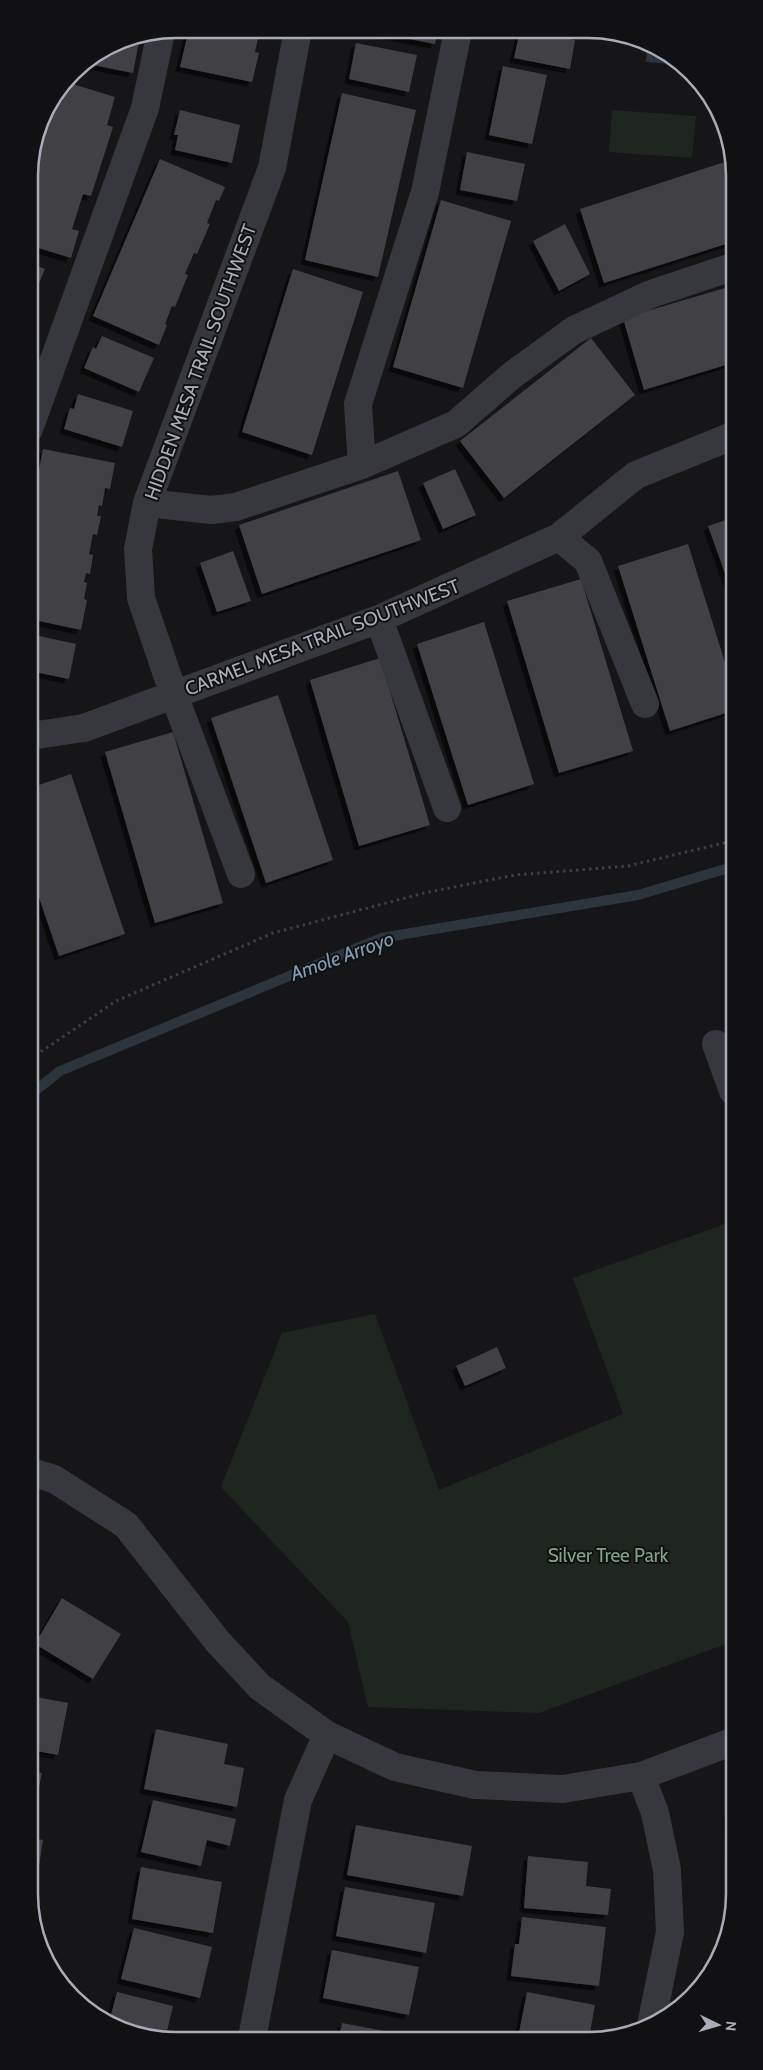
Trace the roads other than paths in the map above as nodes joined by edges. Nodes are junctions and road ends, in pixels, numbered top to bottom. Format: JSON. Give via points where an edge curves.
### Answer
{"nodes":[{"id":1,"x":296,"y":38,"type":"edge"},
{"id":2,"x":457,"y":38,"type":"edge"},
{"id":3,"x":160,"y":39,"type":"edge"},
{"id":4,"x":726,"y":269,"type":"edge"},
{"id":5,"x":38,"y":407,"type":"edge"},
{"id":6,"x":726,"y":438,"type":"edge"},
{"id":7,"x":362,"y":465,"type":"junction"},
{"id":8,"x":147,"y":503,"type":"junction"},
{"id":9,"x":559,"y":536,"type":"junction"},
{"id":10,"x":379,"y":619,"type":"junction"},
{"id":11,"x":174,"y":695,"type":"junction"},
{"id":12,"x":645,"y":704,"type":"dead end"},
{"id":13,"x":38,"y":735,"type":"edge"},
{"id":14,"x":447,"y":808,"type":"dead end"},
{"id":15,"x":241,"y":874,"type":"dead end"},
{"id":16,"x":716,"y":1044,"type":"dead end"},
{"id":17,"x":725,"y":1070,"type":"edge"},
{"id":18,"x":37,"y":1474,"type":"edge"},
{"id":19,"x":327,"y":1735,"type":"junction"},
{"id":20,"x":725,"y":1744,"type":"edge"},
{"id":21,"x":641,"y":1776,"type":"junction"},
{"id":22,"x":653,"y":2016,"type":"edge"},
{"id":23,"x":253,"y":2032,"type":"edge"}],
"edges":[{"from":1,"to":8,"type":"street","name":"HIDDEN MESA TRAIL SOUTHWEST","via":[[272,168]]},
{"from":2,"to":7,"type":"street","via":[[425,192],[358,404]]},
{"from":3,"to":5,"type":"street","via":[[145,108]]},
{"from":4,"to":7,"type":"street","via":[[651,294],[574,330],[511,376],[456,424]]},
{"from":6,"to":9,"type":"street","name":"CARMEL MESA TRAIL SOUTHWEST","via":[[636,475]]},
{"from":7,"to":8,"type":"street","via":[[236,506],[211,510]]},
{"from":8,"to":11,"type":"street","name":"HIDDEN MESA TRAIL SOUTHWEST","via":[[138,549],[141,598]]},
{"from":9,"to":10,"type":"street","name":"CARMEL MESA TRAIL SOUTHWEST"},
{"from":9,"to":12,"type":"street","via":[[588,561]]},
{"from":10,"to":11,"type":"street","name":"CARMEL MESA TRAIL SOUTHWEST"},
{"from":10,"to":14,"type":"street"},
{"from":11,"to":13,"type":"street","name":"CARMEL MESA TRAIL SOUTHWEST","via":[[84,728]]},
{"from":11,"to":15,"type":"street","name":"HIDDEN MESA TRAIL SOUTHWEST"},
{"from":16,"to":17,"type":"street"},
{"from":18,"to":19,"type":"street","via":[[54,1478],[126,1525],[218,1642],[260,1687]]},
{"from":19,"to":21,"type":"street","via":[[395,1767],[475,1785],[563,1789]]},
{"from":19,"to":23,"type":"street","via":[[298,1800]]},
{"from":20,"to":21,"type":"street"},
{"from":21,"to":22,"type":"street","via":[[655,1813],[667,1870],[670,1932]]}]}
